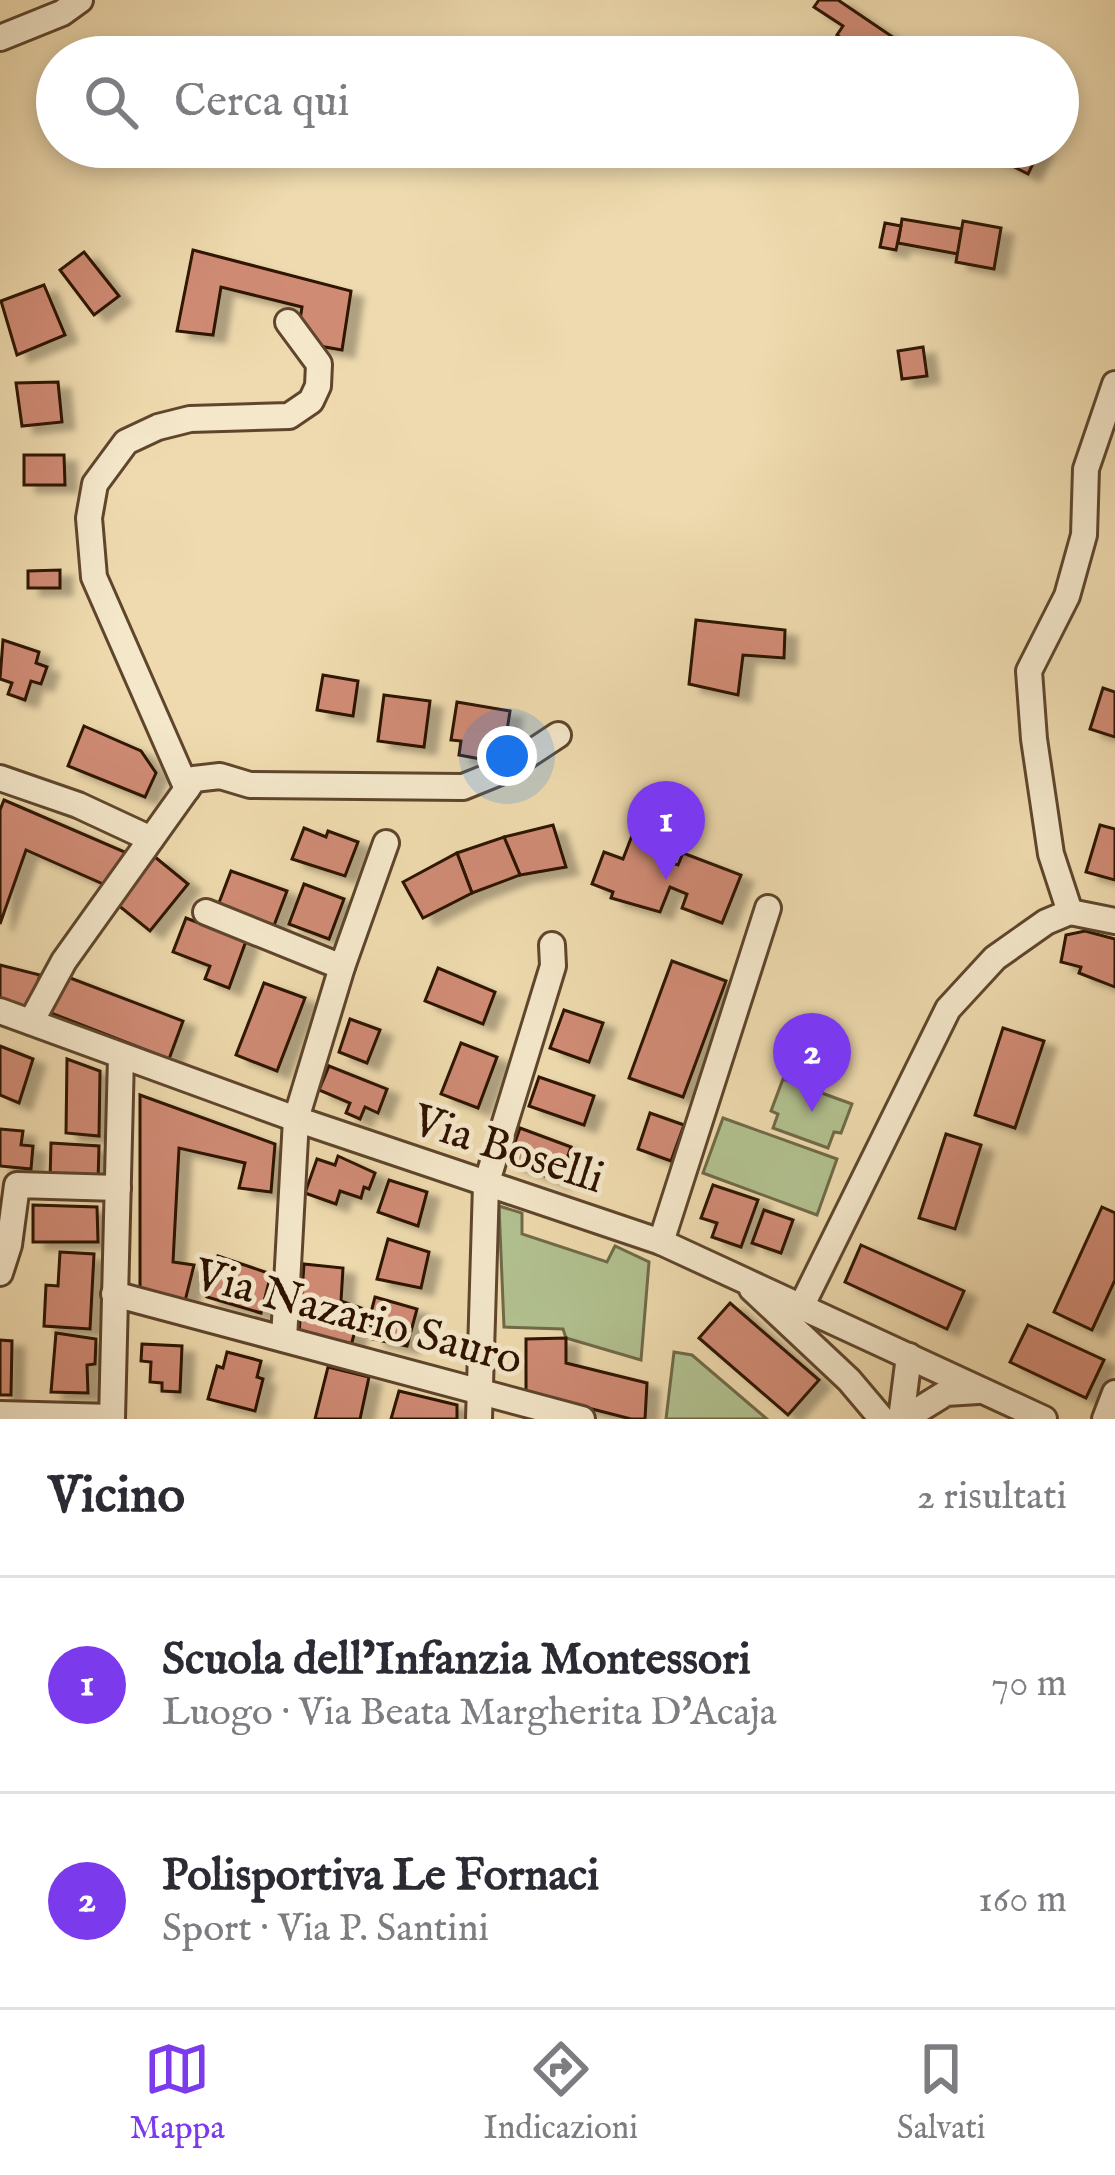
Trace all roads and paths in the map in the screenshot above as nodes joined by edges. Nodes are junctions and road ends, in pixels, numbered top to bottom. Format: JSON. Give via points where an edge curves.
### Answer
{"nodes":[{"id":1,"x":80,"y":0,"type":"edge"},
{"id":2,"x":0,"y":38,"type":"edge"},
{"id":3,"x":288,"y":322,"type":"dead end"},
{"id":4,"x":1115,"y":384,"type":"edge"},
{"id":5,"x":558,"y":735,"type":"dead end"},
{"id":6,"x":0,"y":778,"type":"edge"},
{"id":7,"x":187,"y":789,"type":"junction"},
{"id":8,"x":152,"y":839,"type":"junction"},
{"id":9,"x":386,"y":843,"type":"dead end"},
{"id":10,"x":768,"y":908,"type":"dead end"},
{"id":11,"x":206,"y":912,"type":"dead end"},
{"id":12,"x":1070,"y":912,"type":"junction"},
{"id":13,"x":1115,"y":922,"type":"edge"},
{"id":14,"x":551,"y":945,"type":"dead end"},
{"id":15,"x":342,"y":968,"type":"junction"},
{"id":16,"x":0,"y":1011,"type":"edge"},
{"id":17,"x":31,"y":1022,"type":"junction"},
{"id":18,"x":121,"y":1056,"type":"junction"},
{"id":19,"x":296,"y":1119,"type":"junction"},
{"id":20,"x":8,"y":1184,"type":"edge"},
{"id":21,"x":486,"y":1185,"type":"junction"},
{"id":22,"x":118,"y":1188,"type":"junction"},
{"id":23,"x":661,"y":1242,"type":"junction"},
{"id":24,"x":0,"y":1273,"type":"edge"},
{"id":25,"x":737,"y":1276,"type":"junction"},
{"id":26,"x":114,"y":1294,"type":"junction"},
{"id":27,"x":802,"y":1305,"type":"junction"},
{"id":28,"x":284,"y":1339,"type":"junction"},
{"id":29,"x":909,"y":1356,"type":"junction"},
{"id":30,"x":480,"y":1389,"type":"junction"},
{"id":31,"x":979,"y":1391,"type":"junction"},
{"id":32,"x":1115,"y":1393,"type":"edge"},
{"id":33,"x":0,"y":1414,"type":"edge"},
{"id":34,"x":112,"y":1418,"type":"edge"},
{"id":35,"x":479,"y":1419,"type":"edge"},
{"id":36,"x":583,"y":1419,"type":"edge"},
{"id":37,"x":882,"y":1419,"type":"edge"},
{"id":38,"x":903,"y":1419,"type":"edge"},
{"id":39,"x":1044,"y":1419,"type":"edge"},
{"id":40,"x":1105,"y":1419,"type":"edge"}],
"edges":[{"from":1,"to":2,"type":"street"},
{"from":3,"to":7,"type":"street","via":[[319,364],[311,401],[289,416],[158,427],[126,442],[95,484],[94,578]]},
{"from":4,"to":12,"type":"street","via":[[1086,469],[1084,535],[1067,596],[1030,671],[1051,854]]},
{"from":5,"to":7,"type":"street","via":[[463,787],[250,785],[220,776],[194,779]]},
{"from":6,"to":8,"type":"street"},
{"from":7,"to":8,"type":"street"},
{"from":8,"to":17,"type":"street","via":[[64,961]]},
{"from":9,"to":15,"type":"street"},
{"from":10,"to":23,"type":"street"},
{"from":11,"to":15,"type":"street"},
{"from":12,"to":13,"type":"street"},
{"from":12,"to":27,"type":"street","via":[[995,958],[948,1010]]},
{"from":14,"to":21,"type":"street","via":[[553,966]]},
{"from":15,"to":19,"type":"street"},
{"from":16,"to":17,"type":"street","name":"Via Boselli"},
{"from":17,"to":18,"type":"street","name":"Via Boselli"},
{"from":18,"to":19,"type":"street","name":"Via Boselli"},
{"from":18,"to":22,"type":"street"},
{"from":19,"to":21,"type":"street","name":"Via Boselli"},
{"from":19,"to":28,"type":"street"},
{"from":20,"to":22,"type":"street"},
{"from":20,"to":24,"type":"street","via":[[9,1245]]},
{"from":21,"to":23,"type":"street","name":"Via Boselli"},
{"from":21,"to":30,"type":"street"},
{"from":22,"to":26,"type":"street"},
{"from":23,"to":25,"type":"street","name":"Via Boselli"},
{"from":25,"to":27,"type":"street","name":"Via Boselli"},
{"from":25,"to":37,"type":"street"},
{"from":26,"to":28,"type":"street","name":"Via Nazario Sauro"},
{"from":26,"to":34,"type":"street"},
{"from":27,"to":29,"type":"street","name":"Via Boselli"},
{"from":28,"to":30,"type":"street","name":"Via Nazario Sauro"},
{"from":29,"to":31,"type":"street","name":"Via Boselli"},
{"from":29,"to":38,"type":"street"},
{"from":30,"to":35,"type":"street"},
{"from":30,"to":36,"type":"street","name":"Via Nazario Sauro"},
{"from":31,"to":38,"type":"street","via":[[946,1393]]},
{"from":31,"to":39,"type":"street","name":"Via Boselli"},
{"from":32,"to":40,"type":"street"},
{"from":33,"to":34,"type":"street"}]}
